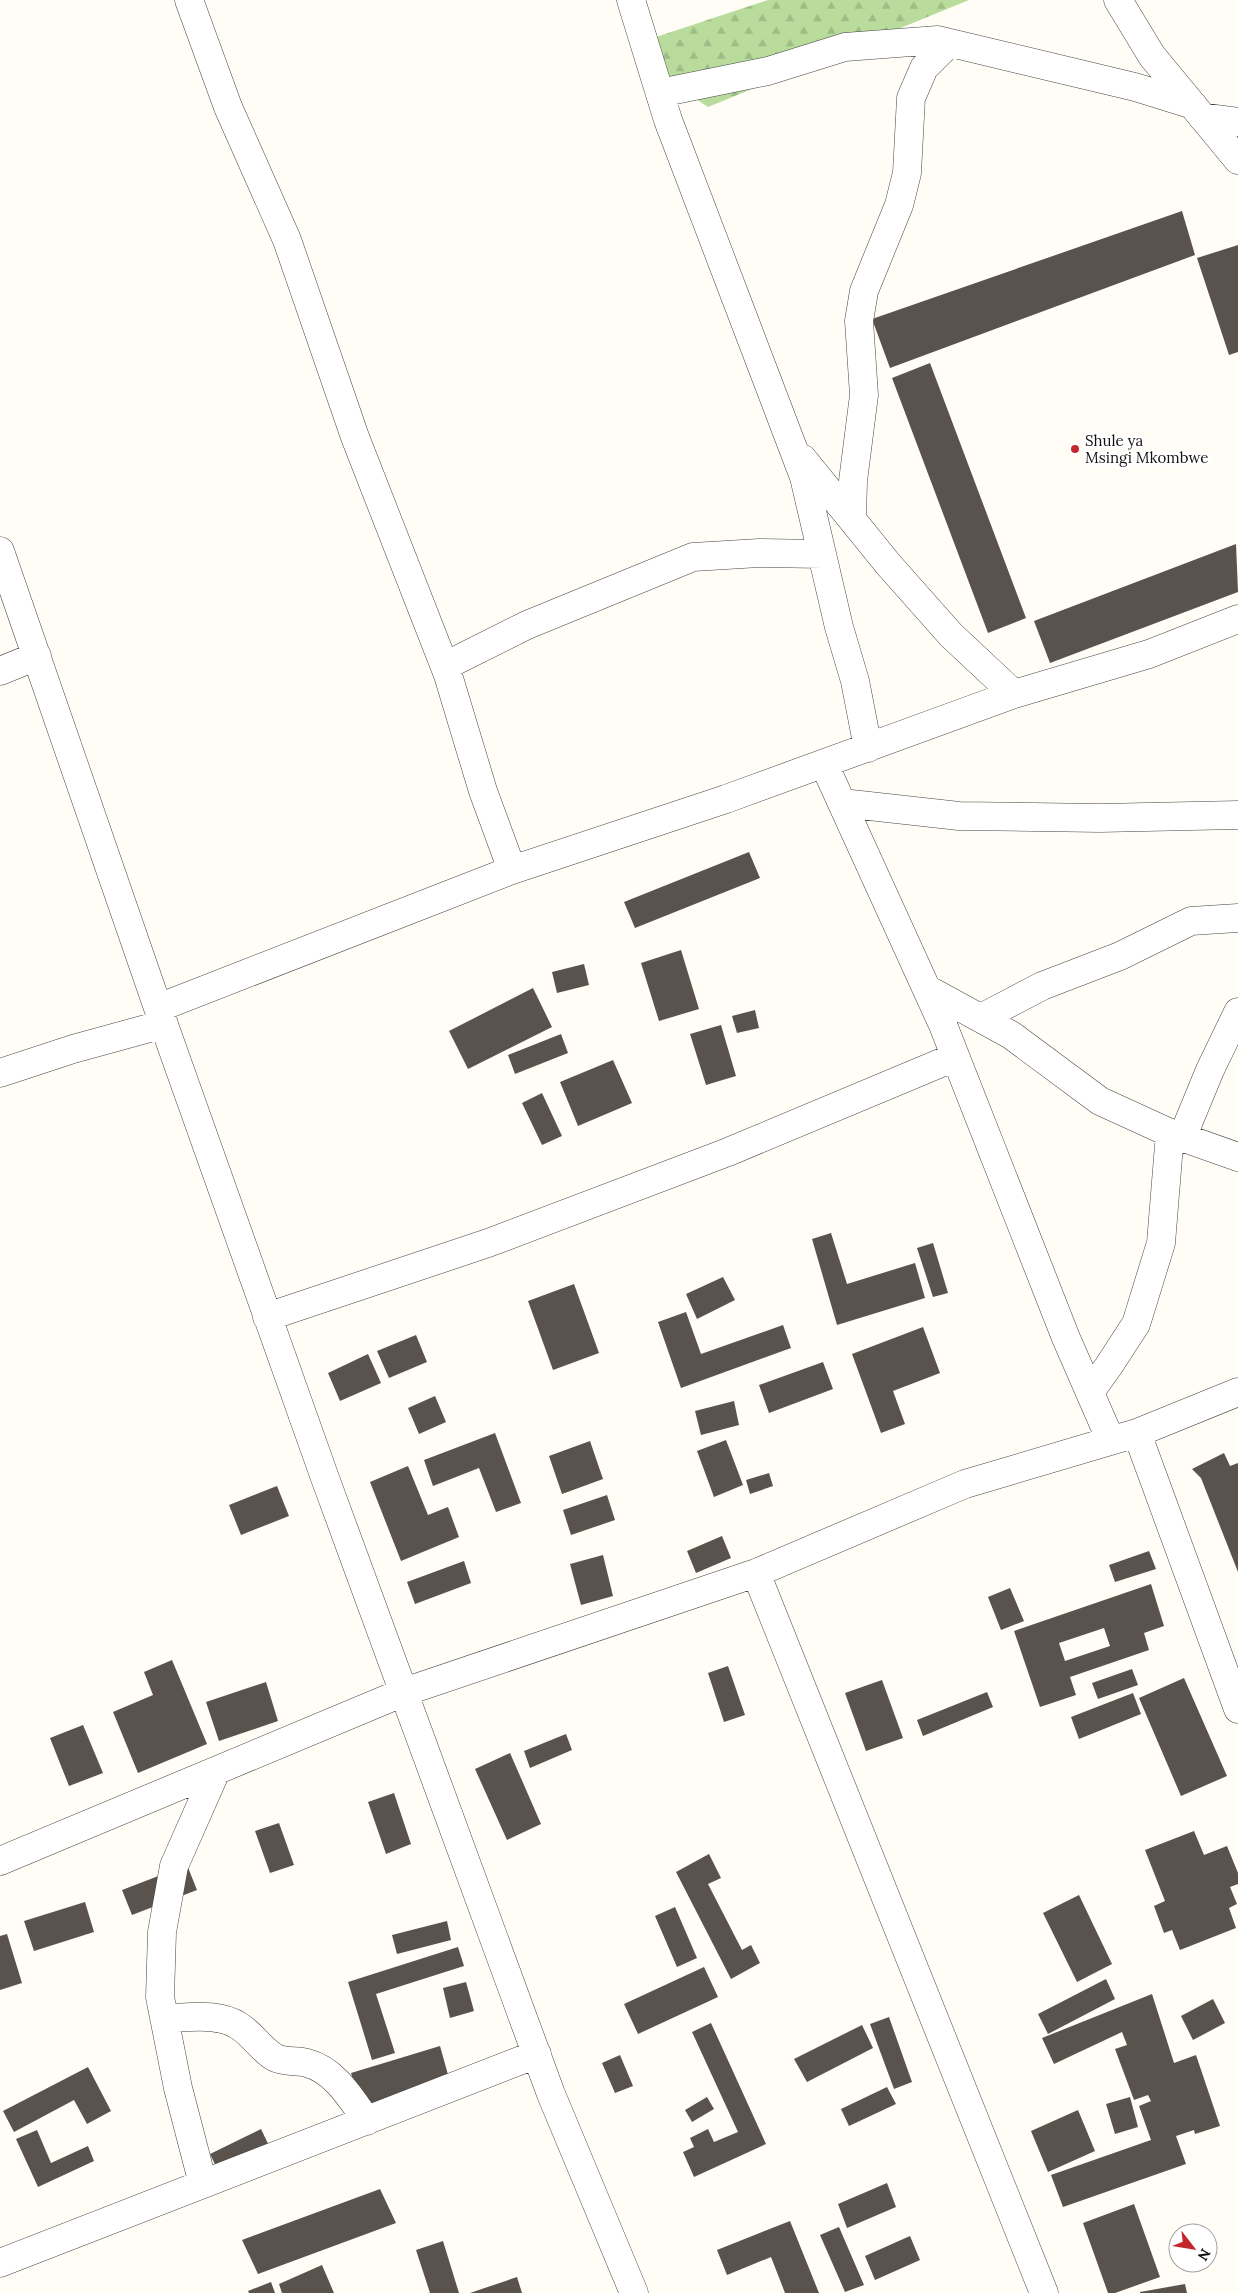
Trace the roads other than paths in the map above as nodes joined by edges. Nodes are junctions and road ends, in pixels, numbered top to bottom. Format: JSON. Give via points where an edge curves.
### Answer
{"nodes":[{"id":1,"x":189,"y":0,"type":"edge"},
{"id":2,"x":631,"y":0,"type":"edge"},
{"id":3,"x":1118,"y":0,"type":"edge"},
{"id":4,"x":949,"y":43,"type":"junction"},
{"id":5,"x":660,"y":93,"type":"junction"},
{"id":6,"x":1197,"y":111,"type":"junction"},
{"id":7,"x":1238,"y":122,"type":"edge"},
{"id":8,"x":1238,"y":160,"type":"edge"},
{"id":9,"x":791,"y":445,"type":"junction"},
{"id":10,"x":852,"y":519,"type":"junction"},
{"id":11,"x":0,"y":551,"type":"edge"},
{"id":12,"x":822,"y":554,"type":"junction"},
{"id":13,"x":1238,"y":619,"type":"edge"},
{"id":14,"x":37,"y":656,"type":"junction"},
{"id":15,"x":445,"y":666,"type":"junction"},
{"id":16,"x":0,"y":671,"type":"edge"},
{"id":17,"x":1014,"y":694,"type":"junction"},
{"id":18,"x":868,"y":748,"type":"junction"},
{"id":19,"x":824,"y":764,"type":"junction"},
{"id":20,"x":842,"y":803,"type":"junction"},
{"id":21,"x":1238,"y":815,"type":"edge"},
{"id":22,"x":512,"y":870,"type":"junction"},
{"id":23,"x":1238,"y":918,"type":"edge"},
{"id":24,"x":927,"y":989,"type":"junction"},
{"id":25,"x":1238,"y":1012,"type":"edge"},
{"id":26,"x":161,"y":1016,"type":"junction"},
{"id":27,"x":981,"y":1018,"type":"junction"},
{"id":28,"x":955,"y":1057,"type":"junction"},
{"id":29,"x":0,"y":1074,"type":"edge"},
{"id":30,"x":1176,"y":1136,"type":"junction"},
{"id":31,"x":1238,"y":1157,"type":"edge"},
{"id":32,"x":267,"y":1317,"type":"junction"},
{"id":33,"x":1090,"y":1392,"type":"junction"},
{"id":34,"x":1238,"y":1392,"type":"edge"},
{"id":35,"x":1137,"y":1433,"type":"junction"},
{"id":36,"x":1111,"y":1441,"type":"junction"},
{"id":37,"x":756,"y":1573,"type":"junction"},
{"id":38,"x":404,"y":1692,"type":"junction"},
{"id":39,"x":1238,"y":1708,"type":"edge"},
{"id":40,"x":216,"y":1771,"type":"junction"},
{"id":41,"x":0,"y":1861,"type":"edge"},
{"id":42,"x":164,"y":2018,"type":"junction"},
{"id":43,"x":537,"y":2054,"type":"junction"},
{"id":44,"x":367,"y":2120,"type":"junction"},
{"id":45,"x":203,"y":2184,"type":"junction"},
{"id":46,"x":0,"y":2263,"type":"edge"},
{"id":47,"x":634,"y":2293,"type":"edge"},
{"id":48,"x":1044,"y":2293,"type":"edge"}],
"edges":[{"from":1,"to":15,"type":"street","via":[[228,107],[287,240],[355,437]]},
{"from":2,"to":5,"type":"street"},
{"from":3,"to":6,"type":"street","via":[[1152,56]]},
{"from":4,"to":5,"type":"street","via":[[938,40],[845,47],[768,71]]},
{"from":4,"to":6,"type":"street","via":[[1135,87]]},
{"from":4,"to":10,"type":"street","via":[[924,68],[912,98],[906,174],[899,205],[864,291],[859,321],[864,396],[853,481]]},
{"from":5,"to":9,"type":"street"},
{"from":6,"to":7,"type":"street"},
{"from":6,"to":8,"type":"street"},
{"from":9,"to":10,"type":"street"},
{"from":9,"to":12,"type":"street","via":[[804,477]]},
{"from":10,"to":17,"type":"street","via":[[951,635]]},
{"from":11,"to":14,"type":"street"},
{"from":12,"to":15,"type":"street","via":[[693,557],[536,621]]},
{"from":12,"to":18,"type":"street","via":[[855,680]]},
{"from":13,"to":17,"type":"street","via":[[1149,654]]},
{"from":14,"to":16,"type":"street"},
{"from":14,"to":26,"type":"street"},
{"from":15,"to":22,"type":"street","via":[[483,791]]},
{"from":17,"to":18,"type":"street"},
{"from":18,"to":19,"type":"street"},
{"from":19,"to":20,"type":"street"},
{"from":19,"to":22,"type":"street"},
{"from":20,"to":21,"type":"street","via":[[959,816],[1100,818]]},
{"from":20,"to":24,"type":"street"},
{"from":22,"to":26,"type":"street"},
{"from":23,"to":27,"type":"street","via":[[1191,921],[1120,956],[1042,986]]},
{"from":24,"to":27,"type":"street"},
{"from":24,"to":28,"type":"street"},
{"from":25,"to":30,"type":"street"},
{"from":26,"to":29,"type":"street"},
{"from":26,"to":32,"type":"street"},
{"from":27,"to":30,"type":"street","via":[[1010,1035],[1100,1101]]},
{"from":28,"to":32,"type":"street","via":[[728,1152],[488,1243]]},
{"from":28,"to":33,"type":"street"},
{"from":30,"to":31,"type":"street"},
{"from":30,"to":33,"type":"street","via":[[1161,1243],[1136,1324]]},
{"from":32,"to":38,"type":"street"},
{"from":33,"to":36,"type":"street"},
{"from":34,"to":35,"type":"street"},
{"from":35,"to":36,"type":"street"},
{"from":35,"to":39,"type":"street"},
{"from":36,"to":37,"type":"street","via":[[965,1484]]},
{"from":37,"to":38,"type":"street"},
{"from":37,"to":48,"type":"street"},
{"from":38,"to":40,"type":"street"},
{"from":38,"to":43,"type":"street"},
{"from":40,"to":41,"type":"street"},
{"from":40,"to":42,"type":"street","via":[[174,1866],[162,1932],[160,1997]]},
{"from":42,"to":44,"type":"street","via":[[219,2017],[239,2026],[273,2057],[286,2062],[307,2063],[325,2072],[343,2088]]},
{"from":42,"to":45,"type":"street"},
{"from":43,"to":44,"type":"street"},
{"from":43,"to":47,"type":"street"},
{"from":44,"to":45,"type":"street"},
{"from":45,"to":46,"type":"street"}]}
